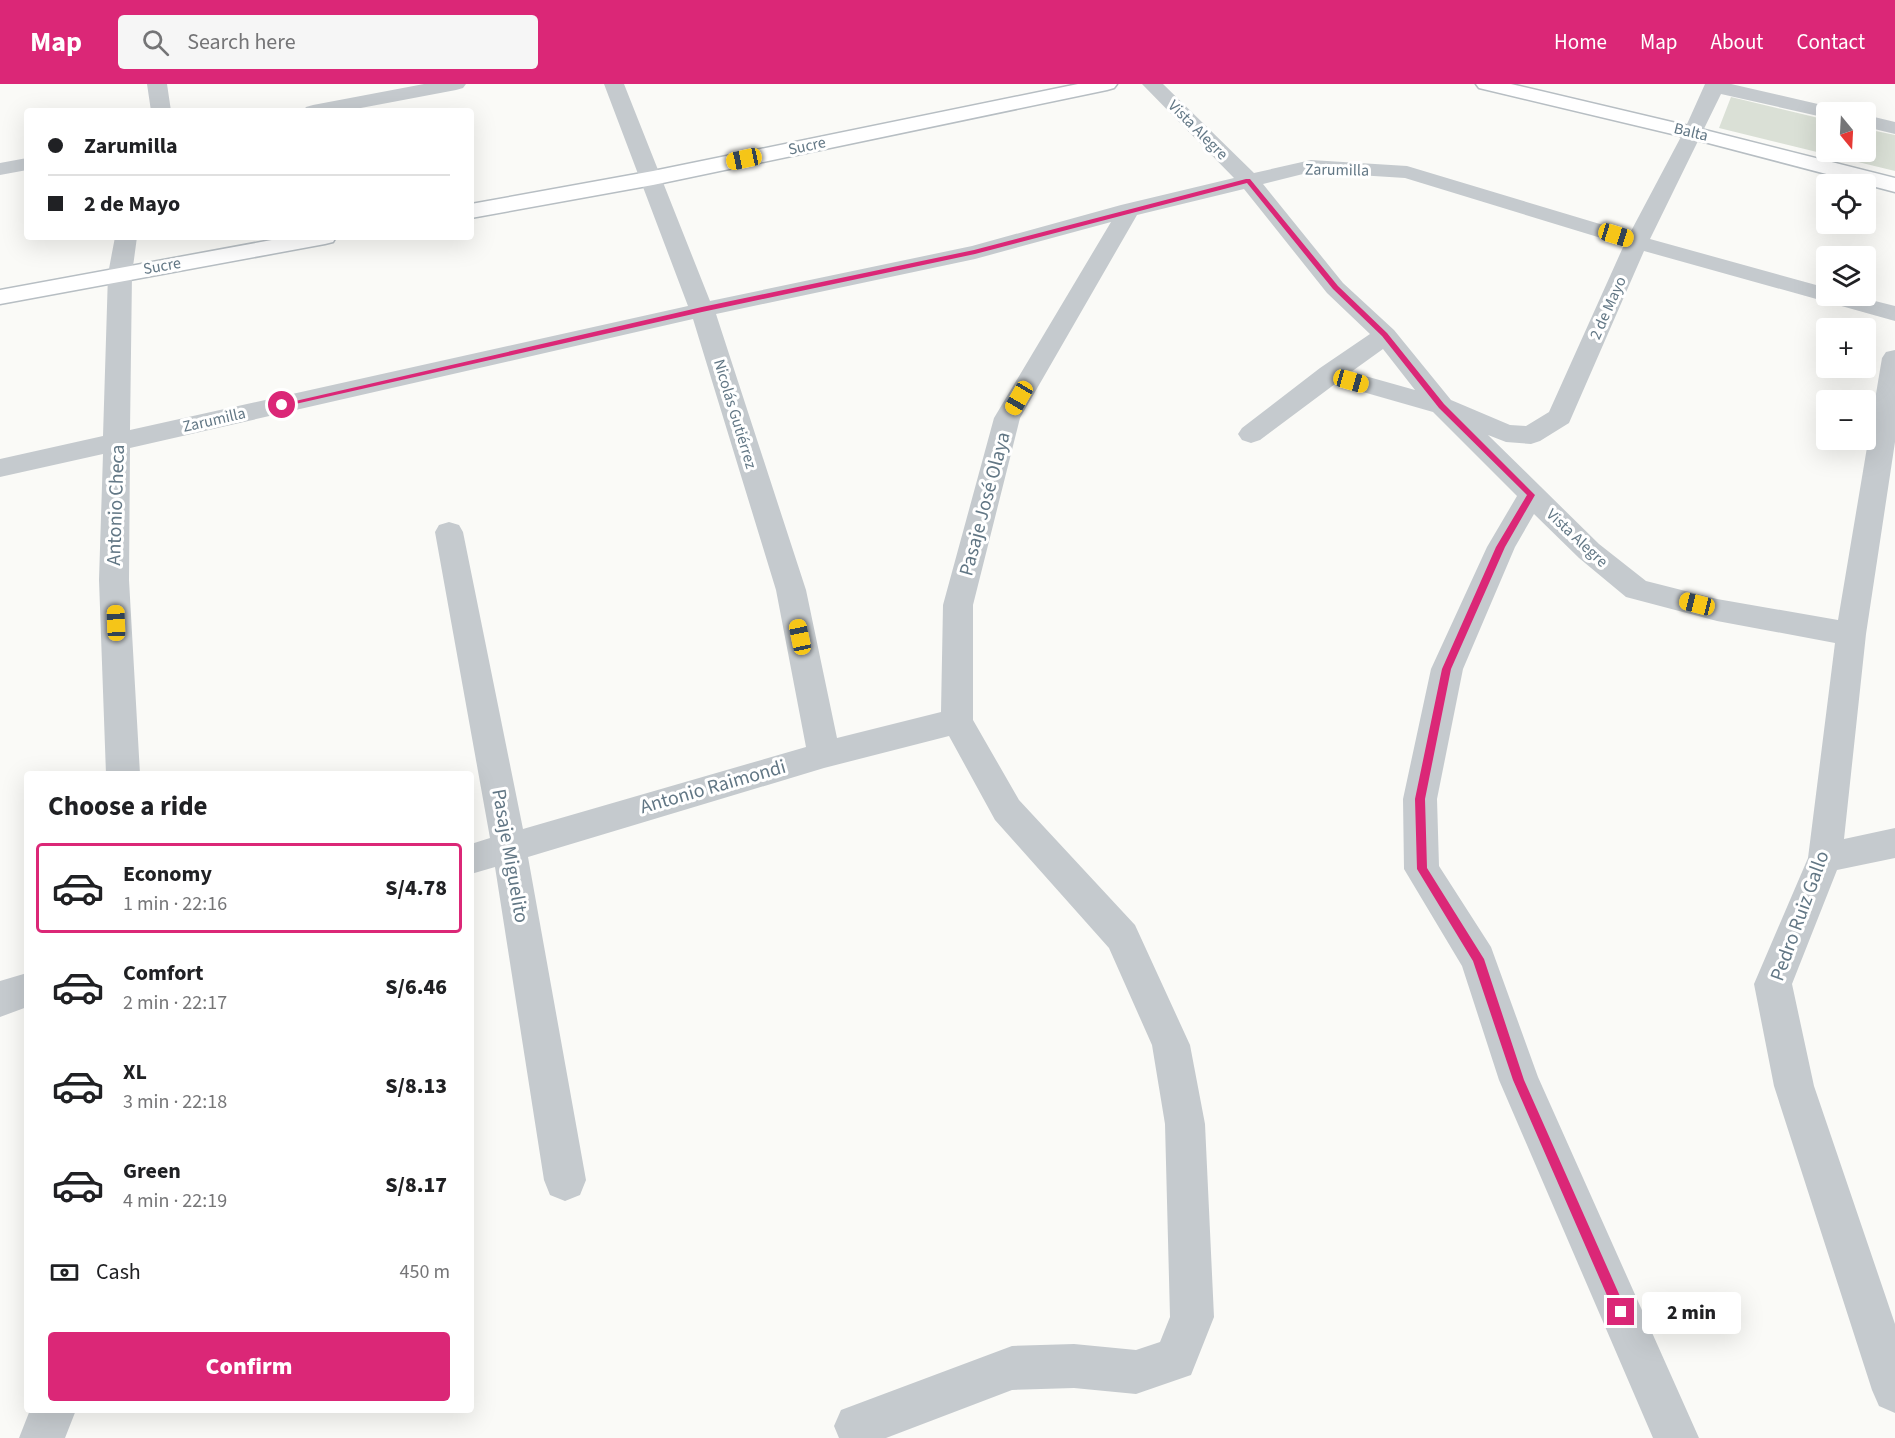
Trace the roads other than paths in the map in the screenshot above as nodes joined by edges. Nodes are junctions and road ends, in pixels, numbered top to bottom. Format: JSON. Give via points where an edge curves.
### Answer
{"nodes":[{"id":1,"x":157,"y":84,"type":"edge"},
{"id":2,"x":456,"y":84,"type":"edge"},
{"id":3,"x":614,"y":84,"type":"edge"},
{"id":4,"x":1107,"y":84,"type":"edge"},
{"id":5,"x":1152,"y":84,"type":"edge"},
{"id":6,"x":1486,"y":84,"type":"edge"},
{"id":7,"x":1714,"y":85,"type":"edge"},
{"id":8,"x":161,"y":108,"type":"edge"},
{"id":9,"x":330,"y":108,"type":"edge"},
{"id":10,"x":1816,"y":109,"type":"edge"},
{"id":11,"x":1876,"y":123,"type":"edge"},
{"id":12,"x":1895,"y":128,"type":"edge"},
{"id":13,"x":1694,"y":133,"type":"junction"},
{"id":14,"x":24,"y":165,"type":"edge"},
{"id":15,"x":0,"y":169,"type":"edge"},
{"id":16,"x":653,"y":178,"type":"junction"},
{"id":17,"x":1248,"y":180,"type":"junction"},
{"id":18,"x":1895,"y":185,"type":"edge"},
{"id":19,"x":474,"y":210,"type":"edge"},
{"id":20,"x":1129,"y":210,"type":"junction"},
{"id":21,"x":126,"y":240,"type":"edge"},
{"id":22,"x":307,"y":240,"type":"edge"},
{"id":23,"x":1637,"y":242,"type":"junction"},
{"id":24,"x":120,"y":274,"type":"junction"},
{"id":25,"x":1816,"y":291,"type":"edge"},
{"id":26,"x":0,"y":297,"type":"edge"},
{"id":27,"x":1867,"y":306,"type":"edge"},
{"id":28,"x":702,"y":310,"type":"junction"},
{"id":29,"x":1895,"y":314,"type":"edge"},
{"id":30,"x":1384,"y":335,"type":"junction"},
{"id":31,"x":1895,"y":358,"type":"edge"},
{"id":32,"x":1329,"y":374,"type":"junction"},
{"id":33,"x":1442,"y":406,"type":"junction"},
{"id":34,"x":1251,"y":434,"type":"dead end"},
{"id":35,"x":118,"y":442,"type":"junction"},
{"id":36,"x":0,"y":468,"type":"edge"},
{"id":37,"x":1531,"y":495,"type":"junction"},
{"id":38,"x":449,"y":532,"type":"dead end"},
{"id":39,"x":1851,"y":634,"type":"junction"},
{"id":40,"x":957,"y":721,"type":"junction"},
{"id":41,"x":824,"y":755,"type":"junction"},
{"id":42,"x":123,"y":771,"type":"edge"},
{"id":43,"x":1895,"y":843,"type":"edge"},
{"id":44,"x":509,"y":847,"type":"junction"},
{"id":45,"x":474,"y":858,"type":"edge"},
{"id":46,"x":1825,"y":858,"type":"junction"},
{"id":47,"x":24,"y":991,"type":"edge"},
{"id":48,"x":0,"y":999,"type":"edge"},
{"id":49,"x":565,"y":1180,"type":"dead end"},
{"id":50,"x":1895,"y":1390,"type":"edge"},
{"id":51,"x":52,"y":1413,"type":"edge"},
{"id":52,"x":856,"y":1426,"type":"dead end"},
{"id":53,"x":42,"y":1438,"type":"edge"},
{"id":54,"x":1676,"y":1438,"type":"edge"}],
"edges":[{"from":1,"to":8,"type":"street"},
{"from":2,"to":9,"type":"street"},
{"from":3,"to":16,"type":"street","name":"Nicolás Gutiérrez"},
{"from":4,"to":16,"type":"street","name":"Sucre"},
{"from":5,"to":17,"type":"street","name":"Vista Alegre"},
{"from":6,"to":13,"type":"street","name":"Balta"},
{"from":7,"to":10,"type":"street"},
{"from":7,"to":13,"type":"street","name":"2 de Mayo"},
{"from":11,"to":12,"type":"street"},
{"from":13,"to":18,"type":"street","name":"Balta"},
{"from":13,"to":23,"type":"street","name":"2 de Mayo"},
{"from":14,"to":15,"type":"street"},
{"from":16,"to":19,"type":"street","name":"Sucre"},
{"from":16,"to":28,"type":"street","name":"Nicolás Gutiérrez"},
{"from":17,"to":20,"type":"street","name":"Zarumilla"},
{"from":17,"to":23,"type":"street","name":"Zarumilla","via":[[1311,166],[1407,172]]},
{"from":17,"to":30,"type":"street","name":"Vista Alegre","via":[[1335,288]]},
{"from":20,"to":28,"type":"street","name":"Zarumilla","via":[[975,252]]},
{"from":20,"to":40,"type":"street","name":"Pasaje José Olaya","via":[[1008,418],[958,605]]},
{"from":21,"to":24,"type":"street","name":"Antonio Checa"},
{"from":22,"to":24,"type":"street","name":"Sucre"},
{"from":23,"to":25,"type":"street","name":"Zarumilla"},
{"from":23,"to":33,"type":"street","name":"2 de Mayo","via":[[1560,417],[1531,435],[1506,433]]},
{"from":24,"to":26,"type":"street","name":"Sucre"},
{"from":24,"to":35,"type":"street","name":"Antonio Checa"},
{"from":27,"to":29,"type":"street","name":"Zarumilla"},
{"from":28,"to":35,"type":"street","name":"Zarumilla"},
{"from":28,"to":41,"type":"street","name":"Nicolás Gutiérrez","via":[[791,590]]},
{"from":30,"to":32,"type":"street"},
{"from":30,"to":33,"type":"street","name":"Vista Alegre"},
{"from":31,"to":39,"type":"street","name":"Pedro Ruiz Gallo"},
{"from":32,"to":33,"type":"street","name":"2 de Mayo"},
{"from":32,"to":34,"type":"street"},
{"from":33,"to":37,"type":"street","name":"Vista Alegre"},
{"from":35,"to":36,"type":"street","name":"Zarumilla"},
{"from":35,"to":42,"type":"street","name":"Antonio Checa","via":[[114,580]]},
{"from":37,"to":39,"type":"street","name":"Vista Alegre","via":[[1589,551],[1636,589],[1717,610]]},
{"from":37,"to":54,"type":"street","via":[[1501,547],[1447,669],[1420,799],[1422,869],[1478,959],[1519,1080]]},
{"from":38,"to":44,"type":"street","name":"Pasaje Miguelito"},
{"from":39,"to":46,"type":"street","name":"Pedro Ruiz Gallo"},
{"from":40,"to":41,"type":"street","name":"Antonio Raimondi"},
{"from":40,"to":52,"type":"street","via":[[1007,810],[1122,937],[1171,1045],[1185,1124],[1192,1317],[1175,1359],[1136,1372],[1074,1366],[1012,1368]]},
{"from":41,"to":44,"type":"street","name":"Antonio Raimondi"},
{"from":43,"to":46,"type":"street"},
{"from":44,"to":45,"type":"street","name":"Antonio Raimondi"},
{"from":44,"to":49,"type":"street","name":"Pasaje Miguelito"},
{"from":46,"to":50,"type":"street","name":"Pedro Ruiz Gallo","via":[[1773,984],[1794,1086]]},
{"from":47,"to":48,"type":"street"},
{"from":51,"to":53,"type":"street"}]}
